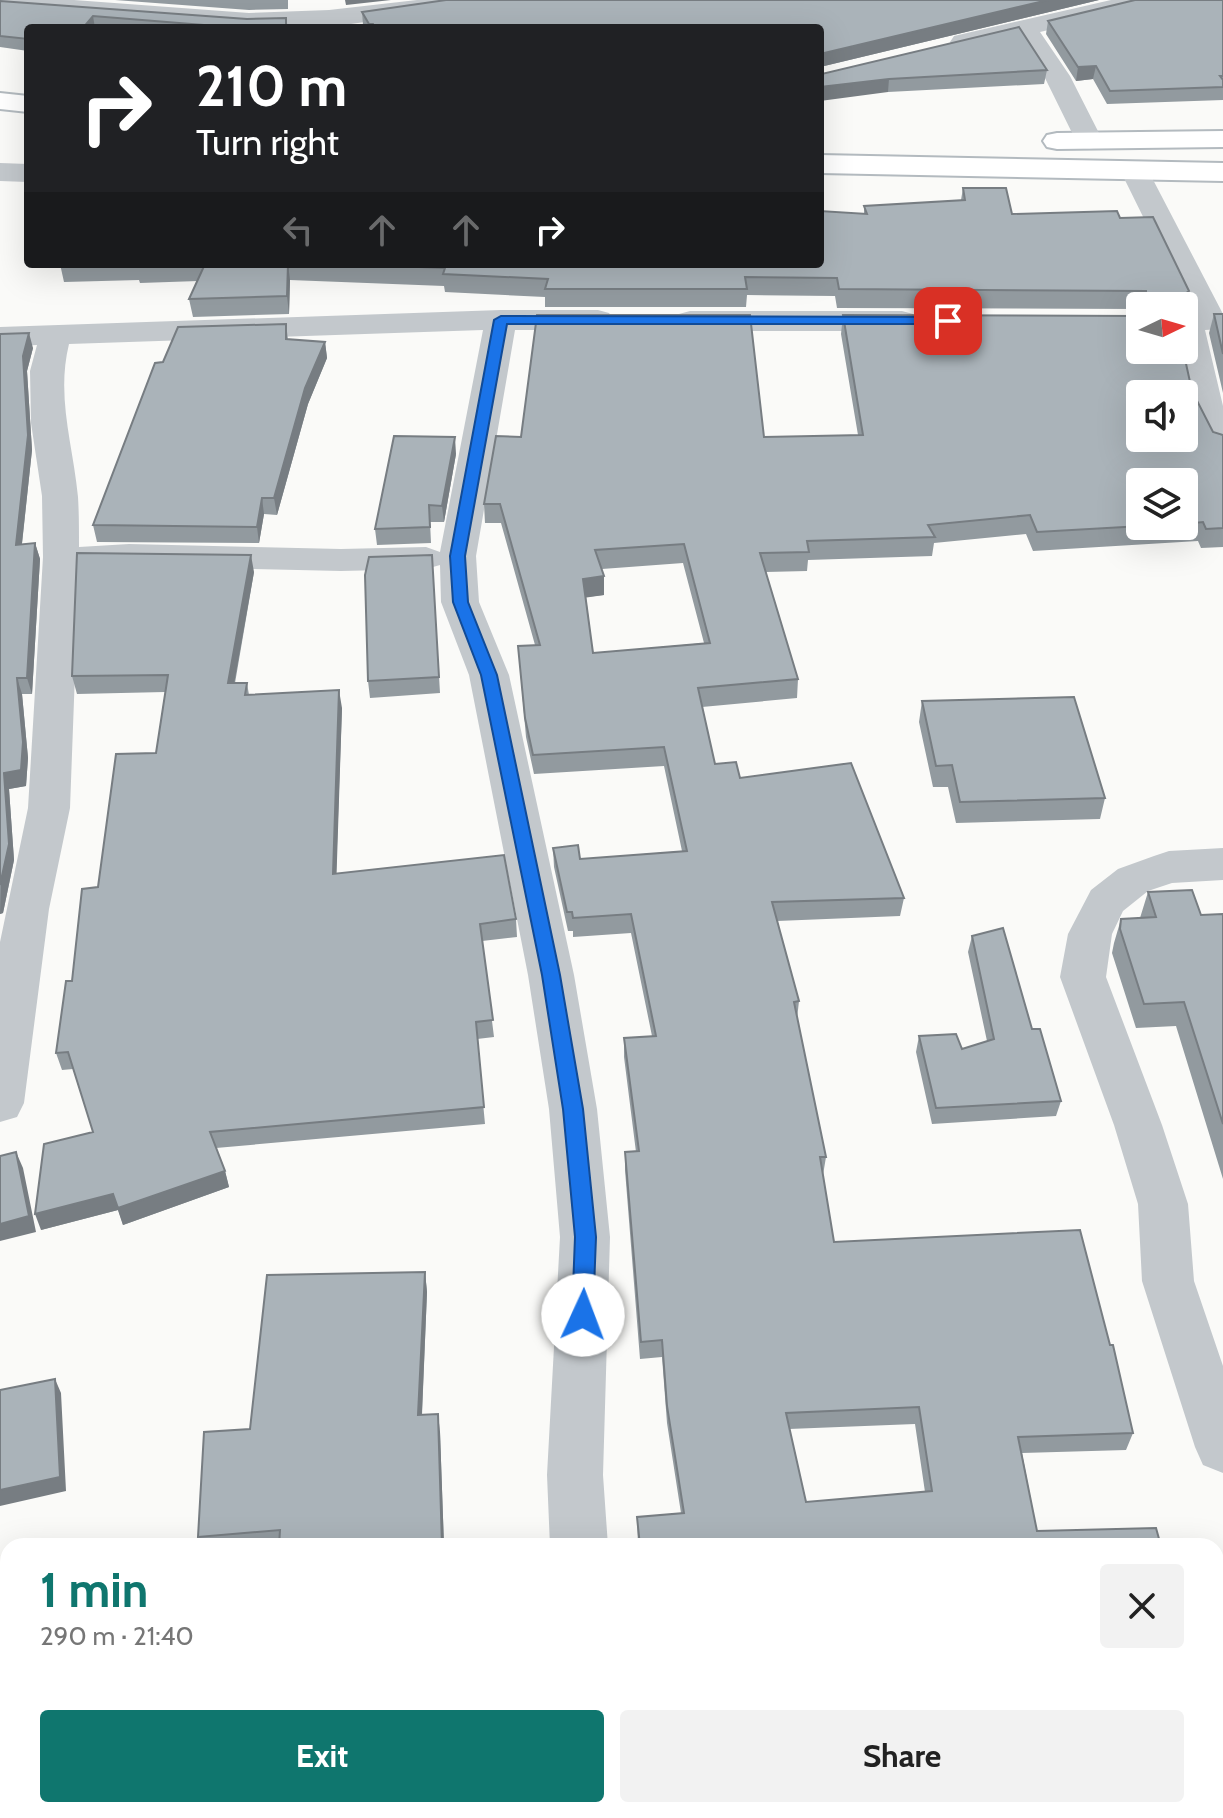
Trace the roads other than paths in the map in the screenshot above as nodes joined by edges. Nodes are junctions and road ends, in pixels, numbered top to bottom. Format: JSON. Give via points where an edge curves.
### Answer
{"nodes":[{"id":1,"x":460,"y":0,"type":"edge"},
{"id":2,"x":1144,"y":0,"type":"edge"},
{"id":3,"x":0,"y":2,"type":"edge"},
{"id":4,"x":1025,"y":28,"type":"junction"},
{"id":5,"x":936,"y":48,"type":"edge"},
{"id":6,"x":0,"y":101,"type":"edge"},
{"id":7,"x":24,"y":104,"type":"edge"},
{"id":8,"x":0,"y":125,"type":"edge"},
{"id":9,"x":24,"y":127,"type":"edge"},
{"id":10,"x":866,"y":138,"type":"dead end"},
{"id":11,"x":914,"y":139,"type":"dead end"},
{"id":12,"x":1223,"y":139,"type":"edge"},
{"id":13,"x":1025,"y":140,"type":"dead end"},
{"id":14,"x":1089,"y":141,"type":"junction"},
{"id":15,"x":824,"y":164,"type":"edge"},
{"id":16,"x":0,"y":172,"type":"edge"},
{"id":17,"x":1135,"y":172,"type":"junction"},
{"id":18,"x":1223,"y":172,"type":"edge"},
{"id":19,"x":24,"y":173,"type":"edge"},
{"id":20,"x":501,"y":320,"type":"junction"},
{"id":21,"x":629,"y":320,"type":"edge"},
{"id":22,"x":661,"y":320,"type":"edge"},
{"id":23,"x":932,"y":321,"type":"edge"},
{"id":24,"x":1201,"y":321,"type":"edge"},
{"id":25,"x":56,"y":334,"type":"junction"},
{"id":26,"x":0,"y":337,"type":"edge"},
{"id":27,"x":1223,"y":442,"type":"edge"},
{"id":28,"x":458,"y":556,"type":"junction"},
{"id":29,"x":61,"y":557,"type":"junction"},
{"id":30,"x":1223,"y":864,"type":"edge"},
{"id":31,"x":0,"y":1103,"type":"edge"},
{"id":32,"x":1223,"y":1447,"type":"edge"},
{"id":33,"x":579,"y":1538,"type":"edge"}],
"edges":[{"from":1,"to":3,"type":"street","via":[[284,20]]},
{"from":2,"to":4,"type":"street"},
{"from":4,"to":5,"type":"street"},
{"from":4,"to":14,"type":"street","via":[[1057,76]]},
{"from":6,"to":7,"type":"main road"},
{"from":8,"to":9,"type":"main road"},
{"from":10,"to":11,"type":"main road"},
{"from":12,"to":14,"type":"main road"},
{"from":13,"to":14,"type":"main road"},
{"from":15,"to":17,"type":"main road"},
{"from":16,"to":19,"type":"street"},
{"from":17,"to":18,"type":"main road"},
{"from":17,"to":24,"type":"street"},
{"from":20,"to":21,"type":"street"},
{"from":20,"to":25,"type":"street"},
{"from":20,"to":28,"type":"street"},
{"from":22,"to":23,"type":"street"},
{"from":24,"to":27,"type":"street","via":[[1207,409]]},
{"from":25,"to":26,"type":"street"},
{"from":25,"to":29,"type":"street","via":[[46,371]]},
{"from":28,"to":29,"type":"street","via":[[375,561],[163,553]]},
{"from":28,"to":33,"type":"street","via":[[460,602],[489,675],[573,1109],[585,1237],[575,1475]]},
{"from":29,"to":31,"type":"street","via":[[49,808],[27,909]]},
{"from":30,"to":32,"type":"street","via":[[1169,867],[1133,880],[1106,901],[1090,934],[1083,977],[1163,1204],[1168,1281]]}]}
